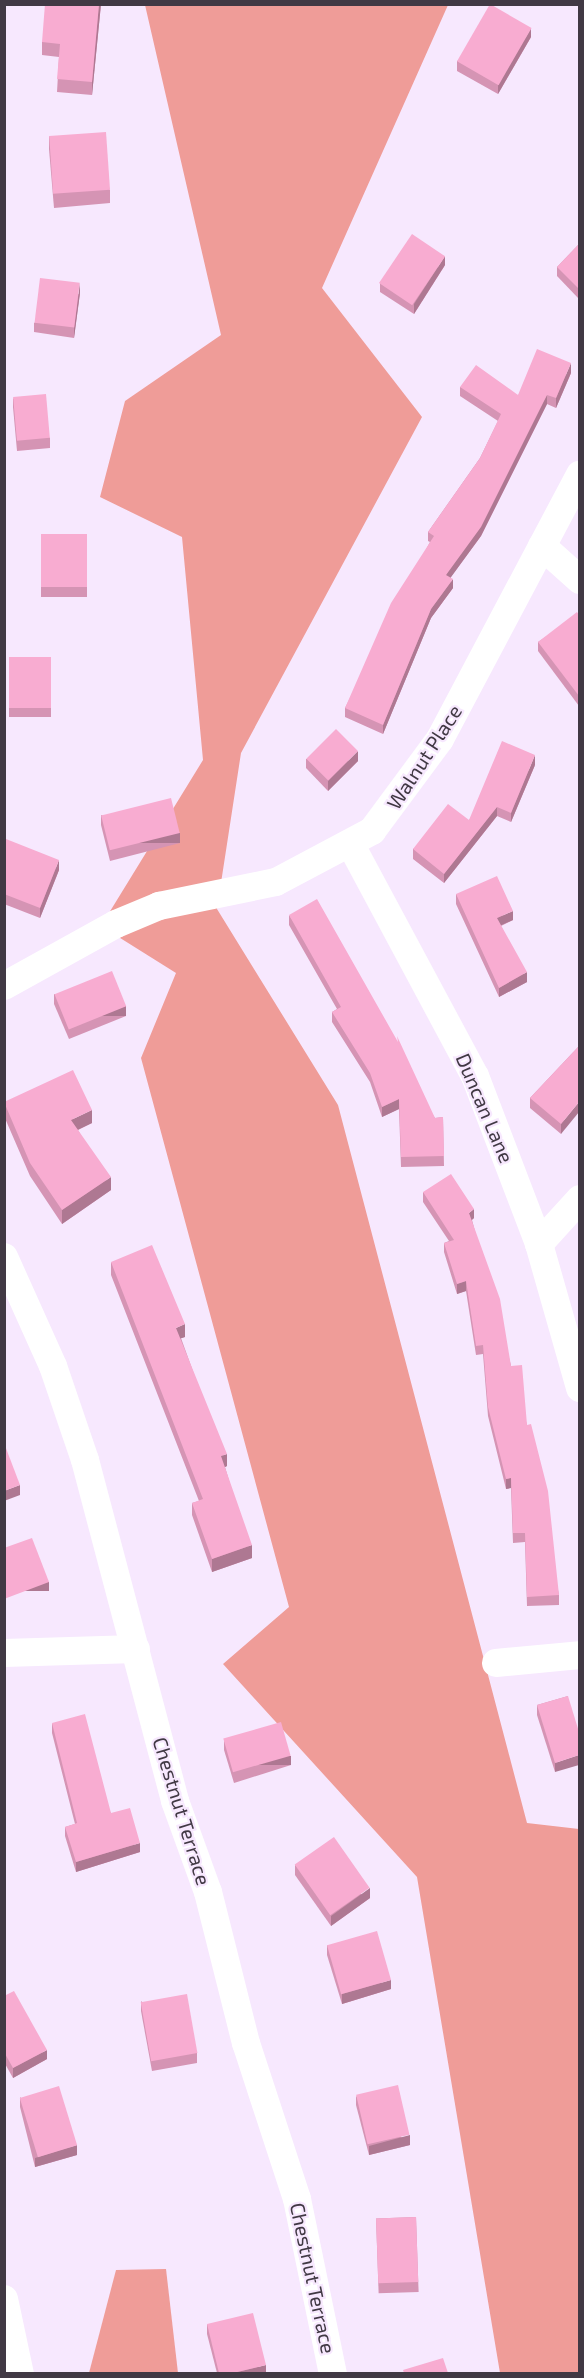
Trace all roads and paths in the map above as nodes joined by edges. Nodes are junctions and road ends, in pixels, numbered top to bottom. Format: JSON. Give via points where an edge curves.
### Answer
{"nodes":[{"id":1,"x":579,"y":475,"type":"edge"},
{"id":2,"x":542,"y":546,"type":"junction"},
{"id":3,"x":579,"y":580,"type":"edge"},
{"id":4,"x":351,"y":845,"type":"junction"},
{"id":5,"x":4,"y":986,"type":"edge"},
{"id":6,"x":579,"y":1199,"type":"edge"},
{"id":7,"x":539,"y":1244,"type":"junction"},
{"id":8,"x":4,"y":1257,"type":"edge"},
{"id":9,"x":579,"y":1388,"type":"edge"},
{"id":10,"x":136,"y":1649,"type":"junction"},
{"id":11,"x":4,"y":1653,"type":"edge"},
{"id":12,"x":579,"y":1655,"type":"edge"},
{"id":13,"x":496,"y":1664,"type":"dead end"},
{"id":14,"x":4,"y":2299,"type":"edge"},
{"id":15,"x":20,"y":2373,"type":"edge"},
{"id":16,"x":333,"y":2373,"type":"edge"}],
"edges":[{"from":1,"to":2,"type":"street","name":"Walnut Place"},
{"from":2,"to":3,"type":"street"},
{"from":2,"to":4,"type":"street","name":"Walnut Place","via":[[440,739],[405,793],[372,831]]},
{"from":4,"to":5,"type":"street","name":"Walnut Place","via":[[276,882],[159,906]]},
{"from":4,"to":7,"type":"street","name":"Duncan Lane","via":[[475,1076]]},
{"from":6,"to":7,"type":"street"},
{"from":7,"to":9,"type":"street","name":"Duncan Lane"},
{"from":8,"to":10,"type":"street","name":"Chestnut Terrace","via":[[53,1366],[85,1460]]},
{"from":10,"to":11,"type":"street"},
{"from":10,"to":16,"type":"street","name":"Chestnut Terrace","via":[[175,1801],[208,1892],[246,2043],[297,2199]]},
{"from":12,"to":13,"type":"street"},
{"from":14,"to":15,"type":"street"}]}
